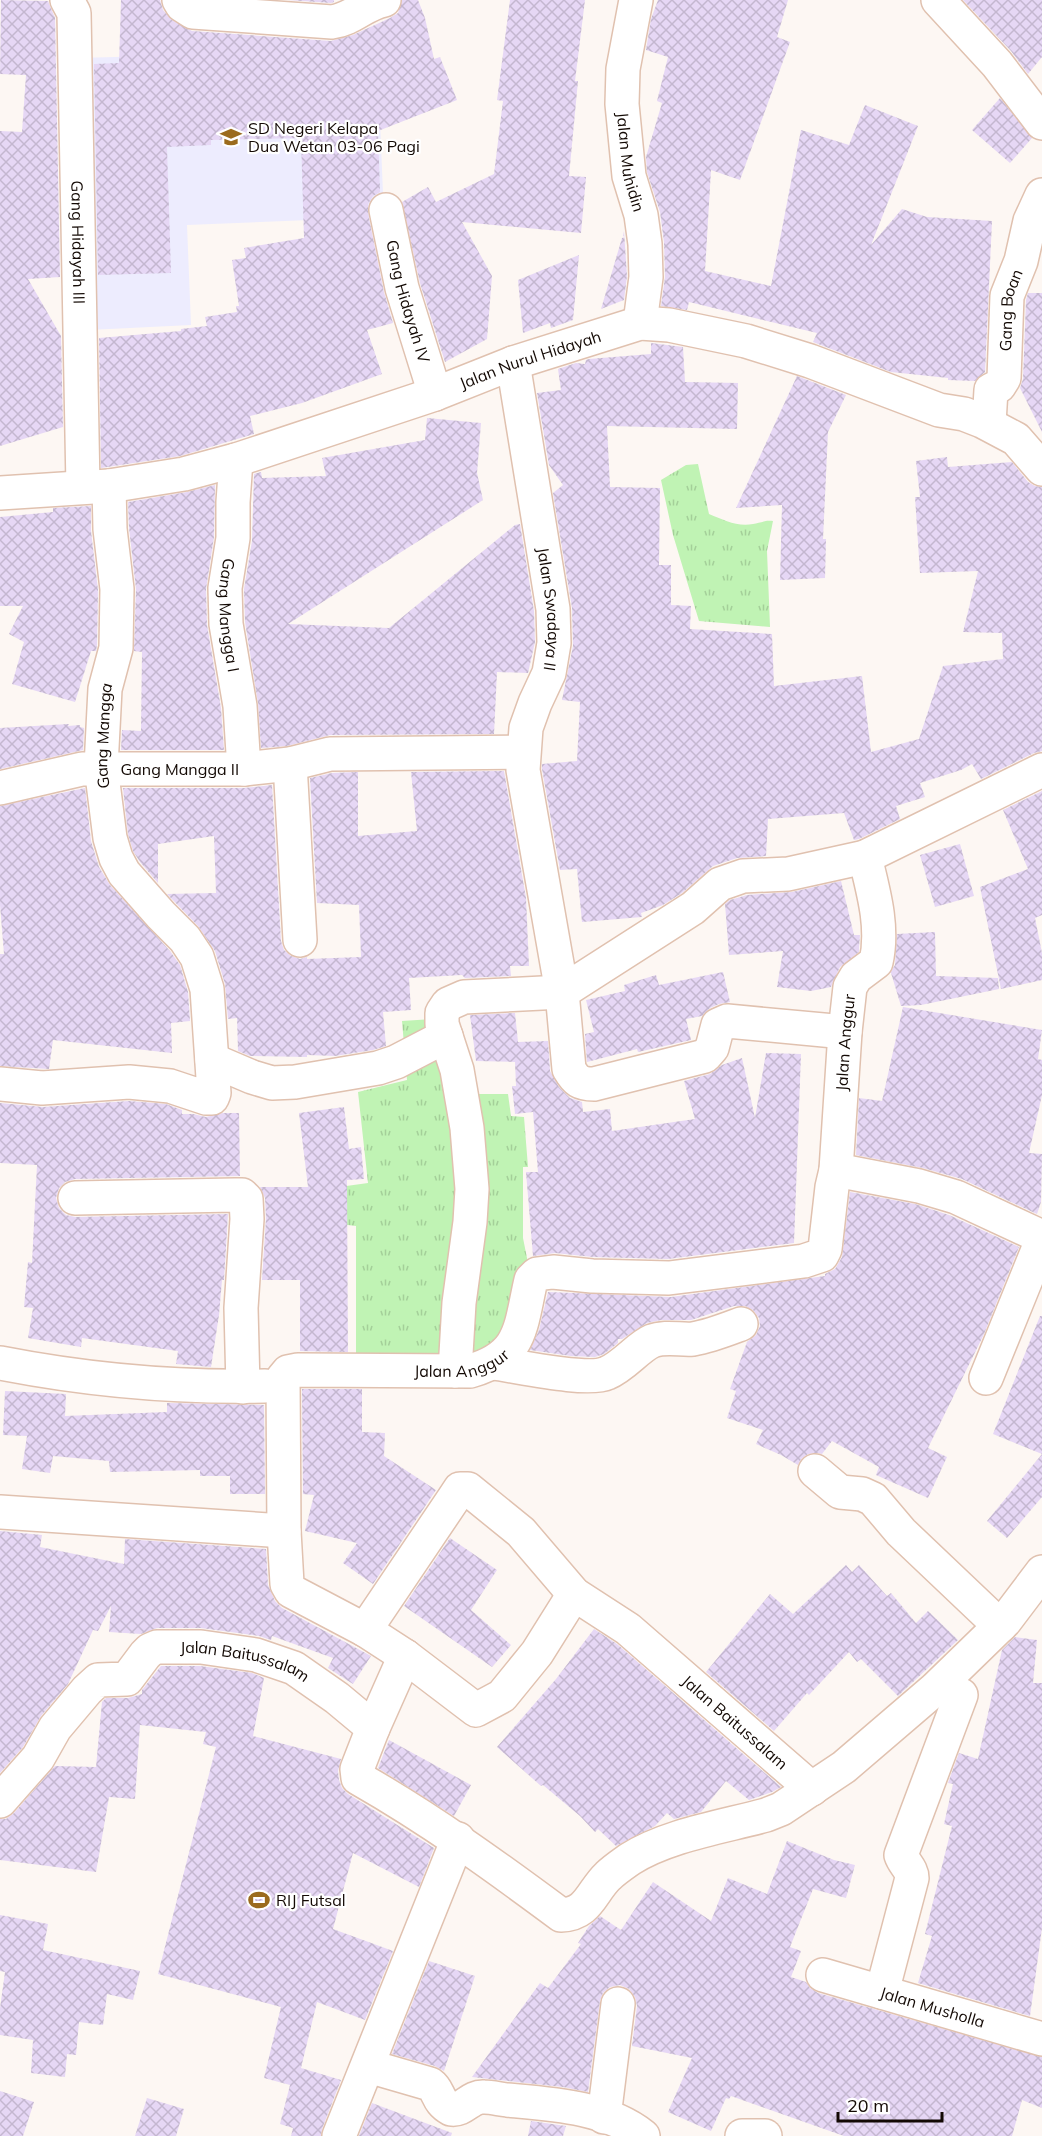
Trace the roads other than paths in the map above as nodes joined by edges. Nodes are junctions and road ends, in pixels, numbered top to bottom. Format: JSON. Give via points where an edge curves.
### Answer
{"nodes":[{"id":1,"x":179,"y":0,"type":"edge"},
{"id":2,"x":384,"y":0,"type":"edge"},
{"id":3,"x":636,"y":0,"type":"edge"},
{"id":4,"x":938,"y":0,"type":"edge"},
{"id":5,"x":70,"y":2,"type":"edge"},
{"id":6,"x":1042,"y":123,"type":"edge"},
{"id":7,"x":1042,"y":195,"type":"edge"},
{"id":8,"x":386,"y":210,"type":"dead end"},
{"id":9,"x":640,"y":323,"type":"junction"},
{"id":10,"x":513,"y":363,"type":"junction"},
{"id":11,"x":435,"y":394,"type":"junction"},
{"id":12,"x":989,"y":423,"type":"junction"},
{"id":13,"x":236,"y":460,"type":"junction"},
{"id":14,"x":1042,"y":469,"type":"edge"},
{"id":15,"x":96,"y":486,"type":"junction"},
{"id":16,"x":0,"y":493,"type":"edge"},
{"id":17,"x":523,"y":752,"type":"junction"},
{"id":18,"x":290,"y":764,"type":"junction"},
{"id":19,"x":101,"y":767,"type":"junction"},
{"id":20,"x":244,"y":769,"type":"junction"},
{"id":21,"x":1042,"y":770,"type":"edge"},
{"id":22,"x":0,"y":788,"type":"edge"},
{"id":23,"x":865,"y":857,"type":"junction"},
{"id":24,"x":300,"y":940,"type":"dead end"},
{"id":25,"x":562,"y":992,"type":"junction"},
{"id":26,"x":845,"y":1032,"type":"junction"},
{"id":27,"x":446,"y":1036,"type":"junction"},
{"id":28,"x":212,"y":1060,"type":"junction"},
{"id":29,"x":0,"y":1084,"type":"edge"},
{"id":30,"x":836,"y":1170,"type":"junction"},
{"id":31,"x":75,"y":1198,"type":"dead end"},
{"id":32,"x":1042,"y":1239,"type":"edge"},
{"id":33,"x":741,"y":1323,"type":"dead end"},
{"id":34,"x":0,"y":1363,"type":"edge"},
{"id":35,"x":493,"y":1363,"type":"junction"},
{"id":36,"x":454,"y":1371,"type":"junction"},
{"id":37,"x":986,"y":1378,"type":"dead end"},
{"id":38,"x":282,"y":1385,"type":"junction"},
{"id":39,"x":243,"y":1387,"type":"junction"},
{"id":40,"x":815,"y":1471,"type":"dead end"},
{"id":41,"x":0,"y":1512,"type":"edge"},
{"id":42,"x":284,"y":1531,"type":"junction"},
{"id":43,"x":1042,"y":1572,"type":"edge"},
{"id":44,"x":573,"y":1594,"type":"junction"},
{"id":45,"x":1000,"y":1626,"type":"junction"},
{"id":46,"x":365,"y":1630,"type":"junction"},
{"id":47,"x":405,"y":1656,"type":"junction"},
{"id":48,"x":961,"y":1695,"type":"dead end"},
{"id":49,"x":373,"y":1728,"type":"junction"},
{"id":50,"x":812,"y":1789,"type":"junction"},
{"id":51,"x":0,"y":1801,"type":"edge"},
{"id":52,"x":458,"y":1839,"type":"junction"},
{"id":53,"x":823,"y":1976,"type":"dead end"},
{"id":54,"x":882,"y":1992,"type":"junction"},
{"id":55,"x":618,"y":2004,"type":"dead end"},
{"id":56,"x":1042,"y":2039,"type":"edge"},
{"id":57,"x":368,"y":2066,"type":"junction"},
{"id":58,"x":604,"y":2117,"type":"junction"},
{"id":59,"x":339,"y":2136,"type":"edge"},
{"id":60,"x":644,"y":2136,"type":"edge"},
{"id":61,"x":742,"y":2136,"type":"edge"},
{"id":62,"x":765,"y":2136,"type":"edge"}],
"edges":[{"from":1,"to":2,"type":"street","via":[[193,12],[332,22],[345,20]]},
{"from":3,"to":9,"type":"street","name":"Jalan Muhidin","via":[[623,69],[622,104],[629,176],[645,244],[646,277]]},
{"from":4,"to":6,"type":"street","via":[[997,64]]},
{"from":5,"to":15,"type":"street","name":"Gang Hidayah III","via":[[74,13]]},
{"from":7,"to":12,"type":"street","name":"Gang Boan","via":[[1006,296],[1004,378],[991,390]]},
{"from":8,"to":11,"type":"street","name":"Gang Hidayah IV","via":[[402,288]]},
{"from":9,"to":10,"type":"street","name":"Jalan Nurul Hidayah"},
{"from":9,"to":12,"type":"street","name":"Jalan Nurul Hidayah","via":[[746,341],[939,410]]},
{"from":10,"to":11,"type":"street","name":"Jalan Nurul Hidayah"},
{"from":10,"to":17,"type":"street","name":"Jalan Swadaya II","via":[[554,621],[549,673],[526,728]]},
{"from":11,"to":13,"type":"street","name":"Jalan Nurul Hidayah"},
{"from":12,"to":14,"type":"street","name":"Jalan Nurul Hidayah","via":[[1016,440]]},
{"from":13,"to":15,"type":"street","name":"Jalan Nurul Hidayah","via":[[184,474]]},
{"from":13,"to":20,"type":"street","name":"Gang Mangga I","via":[[225,624],[240,706]]},
{"from":15,"to":16,"type":"street","name":"Jalan Nurul Hidayah"},
{"from":15,"to":19,"type":"street","name":"Gang Mangga","via":[[110,529],[117,589],[116,648],[105,689]]},
{"from":17,"to":18,"type":"street","name":"Gang Mangga II","via":[[330,754]]},
{"from":17,"to":25,"type":"street","name":"Jalan Swadaya II"},
{"from":18,"to":20,"type":"street","name":"Gang Mangga II"},
{"from":18,"to":24,"type":"street"},
{"from":19,"to":20,"type":"street","name":"Gang Mangga II"},
{"from":19,"to":22,"type":"street","name":"Gang Mangga II"},
{"from":19,"to":28,"type":"street","name":"Gang Mangga","via":[[116,858],[124,873],[197,957],[207,989]]},
{"from":21,"to":23,"type":"street"},
{"from":23,"to":25,"type":"street","via":[[788,874],[743,876],[720,884],[693,908]]},
{"from":23,"to":26,"type":"street","name":"Jalan Anggur","via":[[878,923],[879,950],[876,962],[856,977],[850,987]]},
{"from":25,"to":26,"type":"street","name":"Jalan Swadaya II","via":[[569,1069],[582,1084],[705,1056],[712,1048],[718,1025],[727,1021]]},
{"from":25,"to":27,"type":"street","via":[[456,999],[442,1013]]},
{"from":26,"to":30,"type":"street","name":"Jalan Anggur"},
{"from":27,"to":28,"type":"street","via":[[378,1068],[295,1082],[272,1083]]},
{"from":27,"to":36,"type":"street","via":[[457,1070],[467,1128],[472,1189]]},
{"from":28,"to":29,"type":"street","name":"Gang Mangga","via":[[212,1098],[170,1086],[129,1083],[42,1088]]},
{"from":30,"to":32,"type":"street","via":[[956,1197]]},
{"from":30,"to":35,"type":"street","name":"Jalan Anggur","via":[[822,1254],[804,1262],[669,1278],[537,1274],[531,1280],[515,1343]]},
{"from":31,"to":39,"type":"street","via":[[235,1195],[246,1199],[241,1308]]},
{"from":32,"to":37,"type":"street"},
{"from":33,"to":35,"type":"street","via":[[709,1336],[651,1341],[602,1375]]},
{"from":34,"to":39,"type":"street","via":[[126,1381]]},
{"from":35,"to":36,"type":"street","name":"Jalan Anggur","via":[[470,1371]]},
{"from":36,"to":38,"type":"street","name":"Jalan Anggur","via":[[298,1370],[288,1372]]},
{"from":38,"to":39,"type":"street"},
{"from":38,"to":42,"type":"street"},
{"from":40,"to":45,"type":"street","via":[[840,1492],[873,1499]]},
{"from":41,"to":42,"type":"street"},
{"from":42,"to":46,"type":"street","via":[[287,1584],[291,1591]]},
{"from":43,"to":45,"type":"street"},
{"from":44,"to":46,"type":"street","name":"Jalan Baitussalam","via":[[521,1532],[464,1488]]},
{"from":44,"to":47,"type":"street","via":[[537,1653],[502,1696],[476,1710]]},
{"from":44,"to":50,"type":"street","name":"Jalan Baitussalam","via":[[628,1629]]},
{"from":45,"to":50,"type":"street","via":[[935,1689],[844,1767]]},
{"from":46,"to":47,"type":"street"},
{"from":47,"to":49,"type":"street"},
{"from":48,"to":54,"type":"street","via":[[901,1855],[912,1878]]},
{"from":49,"to":51,"type":"street","name":"Jalan Baitussalam","via":[[337,1698],[277,1660],[201,1647],[157,1647],[150,1650],[127,1679],[98,1680],[87,1690],[55,1728],[38,1758]]},
{"from":49,"to":52,"type":"street","via":[[357,1769],[358,1778]]},
{"from":50,"to":52,"type":"street","via":[[766,1815],[659,1844],[640,1854],[607,1876],[573,1915],[561,1915]]},
{"from":52,"to":57,"type":"street"},
{"from":53,"to":54,"type":"street","name":"Jalan Musholla"},
{"from":54,"to":56,"type":"street","name":"Jalan Musholla"},
{"from":55,"to":58,"type":"street"},
{"from":57,"to":58,"type":"street","via":[[430,2084],[440,2101],[451,2109],[460,2109],[482,2096]]},
{"from":57,"to":59,"type":"street"},
{"from":58,"to":60,"type":"street","via":[[629,2125]]},
{"from":61,"to":62,"type":"street"}]}
